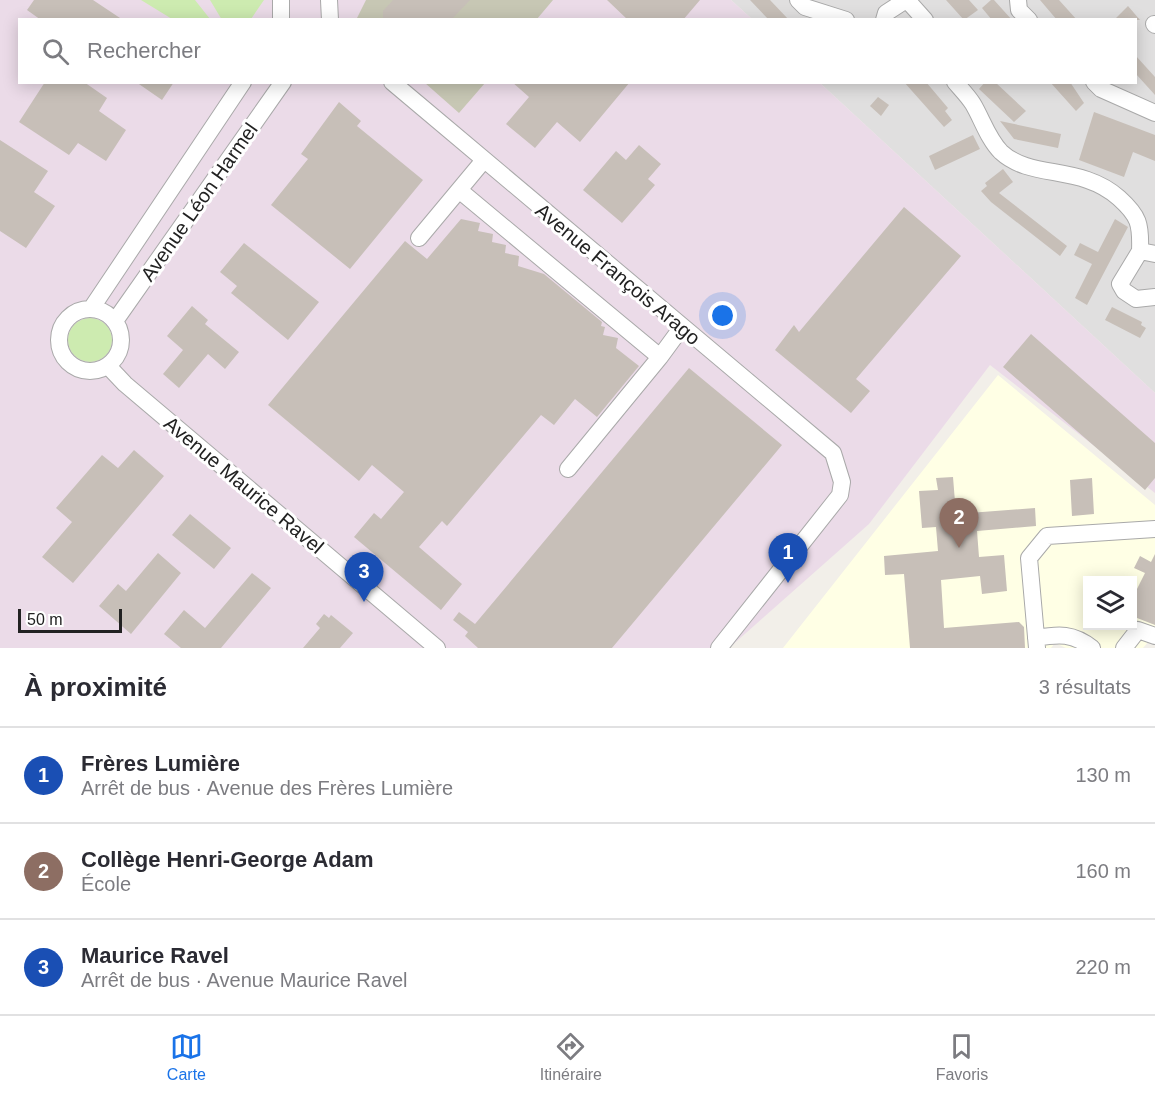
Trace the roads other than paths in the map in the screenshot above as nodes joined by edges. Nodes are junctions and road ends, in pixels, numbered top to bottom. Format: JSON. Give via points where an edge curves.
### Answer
{"nodes":[{"id":1,"x":281,"y":0,"type":"edge"},
{"id":2,"x":330,"y":0,"type":"edge"},
{"id":3,"x":798,"y":0,"type":"edge"},
{"id":4,"x":906,"y":0,"type":"edge"},
{"id":5,"x":1018,"y":0,"type":"edge"},
{"id":6,"x":281,"y":18,"type":"edge"},
{"id":7,"x":330,"y":18,"type":"edge"},
{"id":8,"x":839,"y":18,"type":"edge"},
{"id":9,"x":885,"y":18,"type":"edge"},
{"id":10,"x":923,"y":18,"type":"edge"},
{"id":11,"x":1027,"y":18,"type":"edge"},
{"id":12,"x":242,"y":84,"type":"edge"},
{"id":13,"x":282,"y":84,"type":"edge"},
{"id":14,"x":394,"y":84,"type":"edge"},
{"id":15,"x":957,"y":84,"type":"edge"},
{"id":16,"x":1096,"y":84,"type":"edge"},
{"id":17,"x":1155,"y":113,"type":"edge"},
{"id":18,"x":484,"y":160,"type":"junction"},
{"id":19,"x":459,"y":190,"type":"junction"},
{"id":20,"x":419,"y":238,"type":"dead end"},
{"id":21,"x":1148,"y":252,"type":"edge"},
{"id":22,"x":1155,"y":297,"type":"edge"},
{"id":23,"x":91,"y":309,"type":"junction"},
{"id":24,"x":115,"y":321,"type":"junction"},
{"id":25,"x":682,"y":327,"type":"junction"},
{"id":26,"x":660,"y":357,"type":"junction"},
{"id":27,"x":108,"y":366,"type":"junction"},
{"id":28,"x":568,"y":469,"type":"dead end"},
{"id":29,"x":1155,"y":529,"type":"edge"},
{"id":30,"x":1155,"y":636,"type":"edge"},
{"id":31,"x":1037,"y":643,"type":"edge"},
{"id":32,"x":437,"y":648,"type":"edge"},
{"id":33,"x":719,"y":648,"type":"edge"},
{"id":34,"x":1092,"y":648,"type":"edge"},
{"id":35,"x":1124,"y":648,"type":"edge"}],
"edges":[{"from":1,"to":6,"type":"street"},
{"from":2,"to":7,"type":"street"},
{"from":3,"to":8,"type":"street","via":[[805,8]]},
{"from":4,"to":9,"type":"street"},
{"from":4,"to":10,"type":"street"},
{"from":5,"to":11,"type":"street","via":[[1019,10]]},
{"from":12,"to":23,"type":"street","name":"Avenue Léon Harmel"},
{"from":13,"to":24,"type":"street","name":"Avenue Léon Harmel"},
{"from":14,"to":18,"type":"street","name":"Avenue François Arago"},
{"from":15,"to":21,"type":"street","via":[[972,101],[1002,152],[1024,166],[1076,175],[1104,185],[1132,210]]},
{"from":16,"to":17,"type":"street"},
{"from":18,"to":19,"type":"street"},
{"from":18,"to":25,"type":"street","name":"Avenue François Arago"},
{"from":19,"to":20,"type":"street"},
{"from":19,"to":26,"type":"street"},
{"from":21,"to":22,"type":"street","via":[[1120,284],[1136,299]]},
{"from":23,"to":24,"type":"street","via":[[100,310]]},
{"from":23,"to":27,"type":"street","via":[[71,316],[64,324],[60,334],[62,355],[88,372]]},
{"from":24,"to":27,"type":"street","via":[[120,330],[120,350]]},
{"from":25,"to":26,"type":"street"},
{"from":25,"to":33,"type":"street","name":"Avenue François Arago","via":[[833,453],[843,482],[840,495]]},
{"from":26,"to":28,"type":"street"},
{"from":27,"to":32,"type":"street","name":"Avenue Maurice Ravel"},
{"from":29,"to":31,"type":"street","via":[[1047,536],[1029,558]]},
{"from":30,"to":35,"type":"street","via":[[1138,630]]},
{"from":31,"to":34,"type":"street","via":[[1060,633],[1080,639]]}]}
